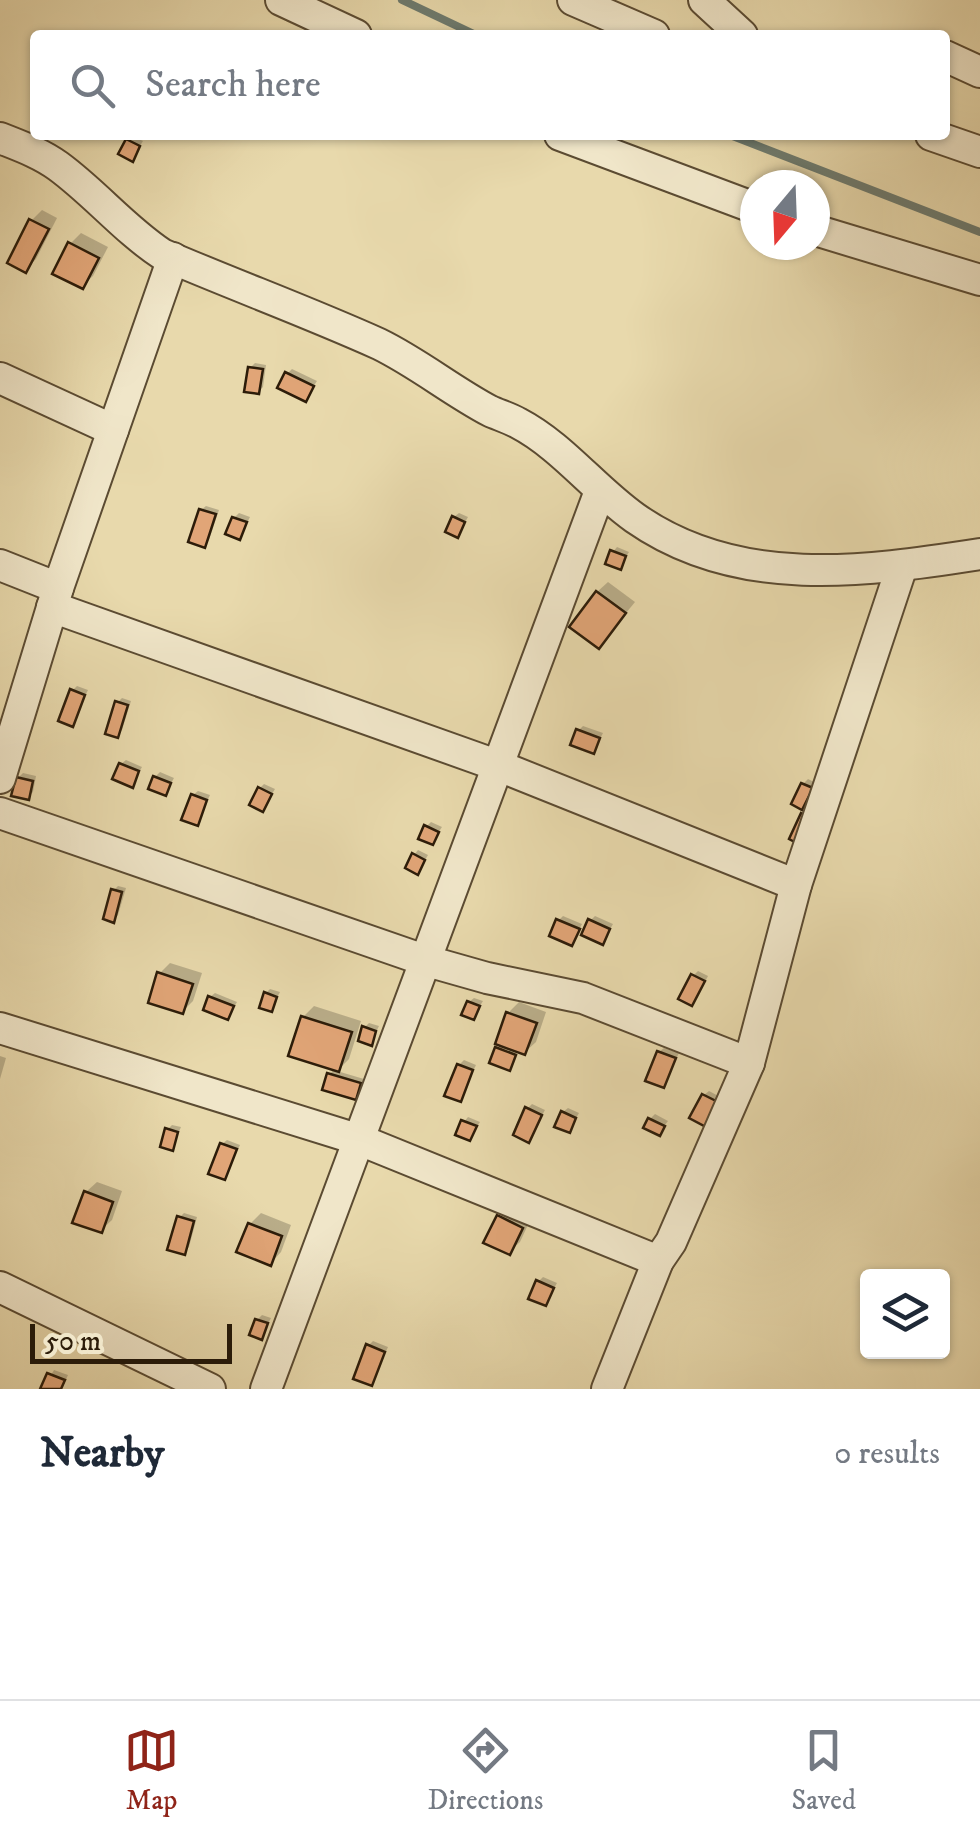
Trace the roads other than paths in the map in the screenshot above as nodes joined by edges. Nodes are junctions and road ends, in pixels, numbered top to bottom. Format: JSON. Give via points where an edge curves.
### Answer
{"nodes":[{"id":1,"x":281,"y":0,"type":"edge"},
{"id":2,"x":573,"y":0,"type":"edge"},
{"id":3,"x":704,"y":0,"type":"edge"},
{"id":4,"x":345,"y":30,"type":"edge"},
{"id":5,"x":642,"y":30,"type":"edge"},
{"id":6,"x":737,"y":30,"type":"edge"},
{"id":7,"x":950,"y":58,"type":"edge"},
{"id":8,"x":980,"y":72,"type":"edge"},
{"id":9,"x":0,"y":138,"type":"edge"},
{"id":10,"x":573,"y":140,"type":"edge"},
{"id":11,"x":945,"y":140,"type":"edge"},
{"id":12,"x":980,"y":152,"type":"edge"},
{"id":13,"x":740,"y":202,"type":"edge"},
{"id":14,"x":830,"y":235,"type":"edge"},
{"id":15,"x":173,"y":258,"type":"junction"},
{"id":16,"x":980,"y":280,"type":"edge"},
{"id":17,"x":0,"y":378,"type":"edge"},
{"id":18,"x":113,"y":430,"type":"junction"},
{"id":19,"x":600,"y":491,"type":"junction"},
{"id":20,"x":980,"y":554,"type":"edge"},
{"id":21,"x":0,"y":565,"type":"edge"},
{"id":22,"x":902,"y":566,"type":"junction"},
{"id":23,"x":55,"y":598,"type":"junction"},
{"id":24,"x":498,"y":766,"type":"junction"},
{"id":25,"x":1,"y":773,"type":"edge"},
{"id":26,"x":0,"y":813,"type":"edge"},
{"id":27,"x":796,"y":885,"type":"junction"},
{"id":28,"x":427,"y":961,"type":"junction"},
{"id":29,"x":0,"y":1028,"type":"edge"},
{"id":30,"x":749,"y":1063,"type":"junction"},
{"id":31,"x":360,"y":1140,"type":"junction"},
{"id":32,"x":658,"y":1261,"type":"junction"},
{"id":33,"x":0,"y":1287,"type":"edge"},
{"id":34,"x":210,"y":1389,"type":"edge"},
{"id":35,"x":266,"y":1389,"type":"edge"},
{"id":36,"x":607,"y":1389,"type":"edge"}],
"edges":[{"from":1,"to":4,"type":"street"},
{"from":2,"to":5,"type":"street"},
{"from":3,"to":6,"type":"street"},
{"from":7,"to":8,"type":"street"},
{"from":9,"to":15,"type":"street","via":[[58,166],[144,242]]},
{"from":10,"to":13,"type":"street"},
{"from":11,"to":12,"type":"street"},
{"from":14,"to":16,"type":"street"},
{"from":15,"to":18,"type":"street"},
{"from":15,"to":19,"type":"street","via":[[381,345],[542,438]]},
{"from":17,"to":18,"type":"street"},
{"from":18,"to":23,"type":"street"},
{"from":19,"to":22,"type":"street","via":[[676,542],[752,565],[836,572]]},
{"from":19,"to":24,"type":"street"},
{"from":20,"to":22,"type":"street"},
{"from":21,"to":23,"type":"street"},
{"from":22,"to":27,"type":"street"},
{"from":23,"to":24,"type":"street"},
{"from":23,"to":25,"type":"street"},
{"from":24,"to":27,"type":"street"},
{"from":24,"to":28,"type":"street"},
{"from":26,"to":28,"type":"street"},
{"from":27,"to":30,"type":"street"},
{"from":28,"to":30,"type":"street","via":[[583,998]]},
{"from":28,"to":31,"type":"street"},
{"from":29,"to":31,"type":"street"},
{"from":30,"to":32,"type":"street"},
{"from":31,"to":32,"type":"street"},
{"from":31,"to":35,"type":"street"},
{"from":32,"to":36,"type":"street"},
{"from":33,"to":34,"type":"street"}]}
